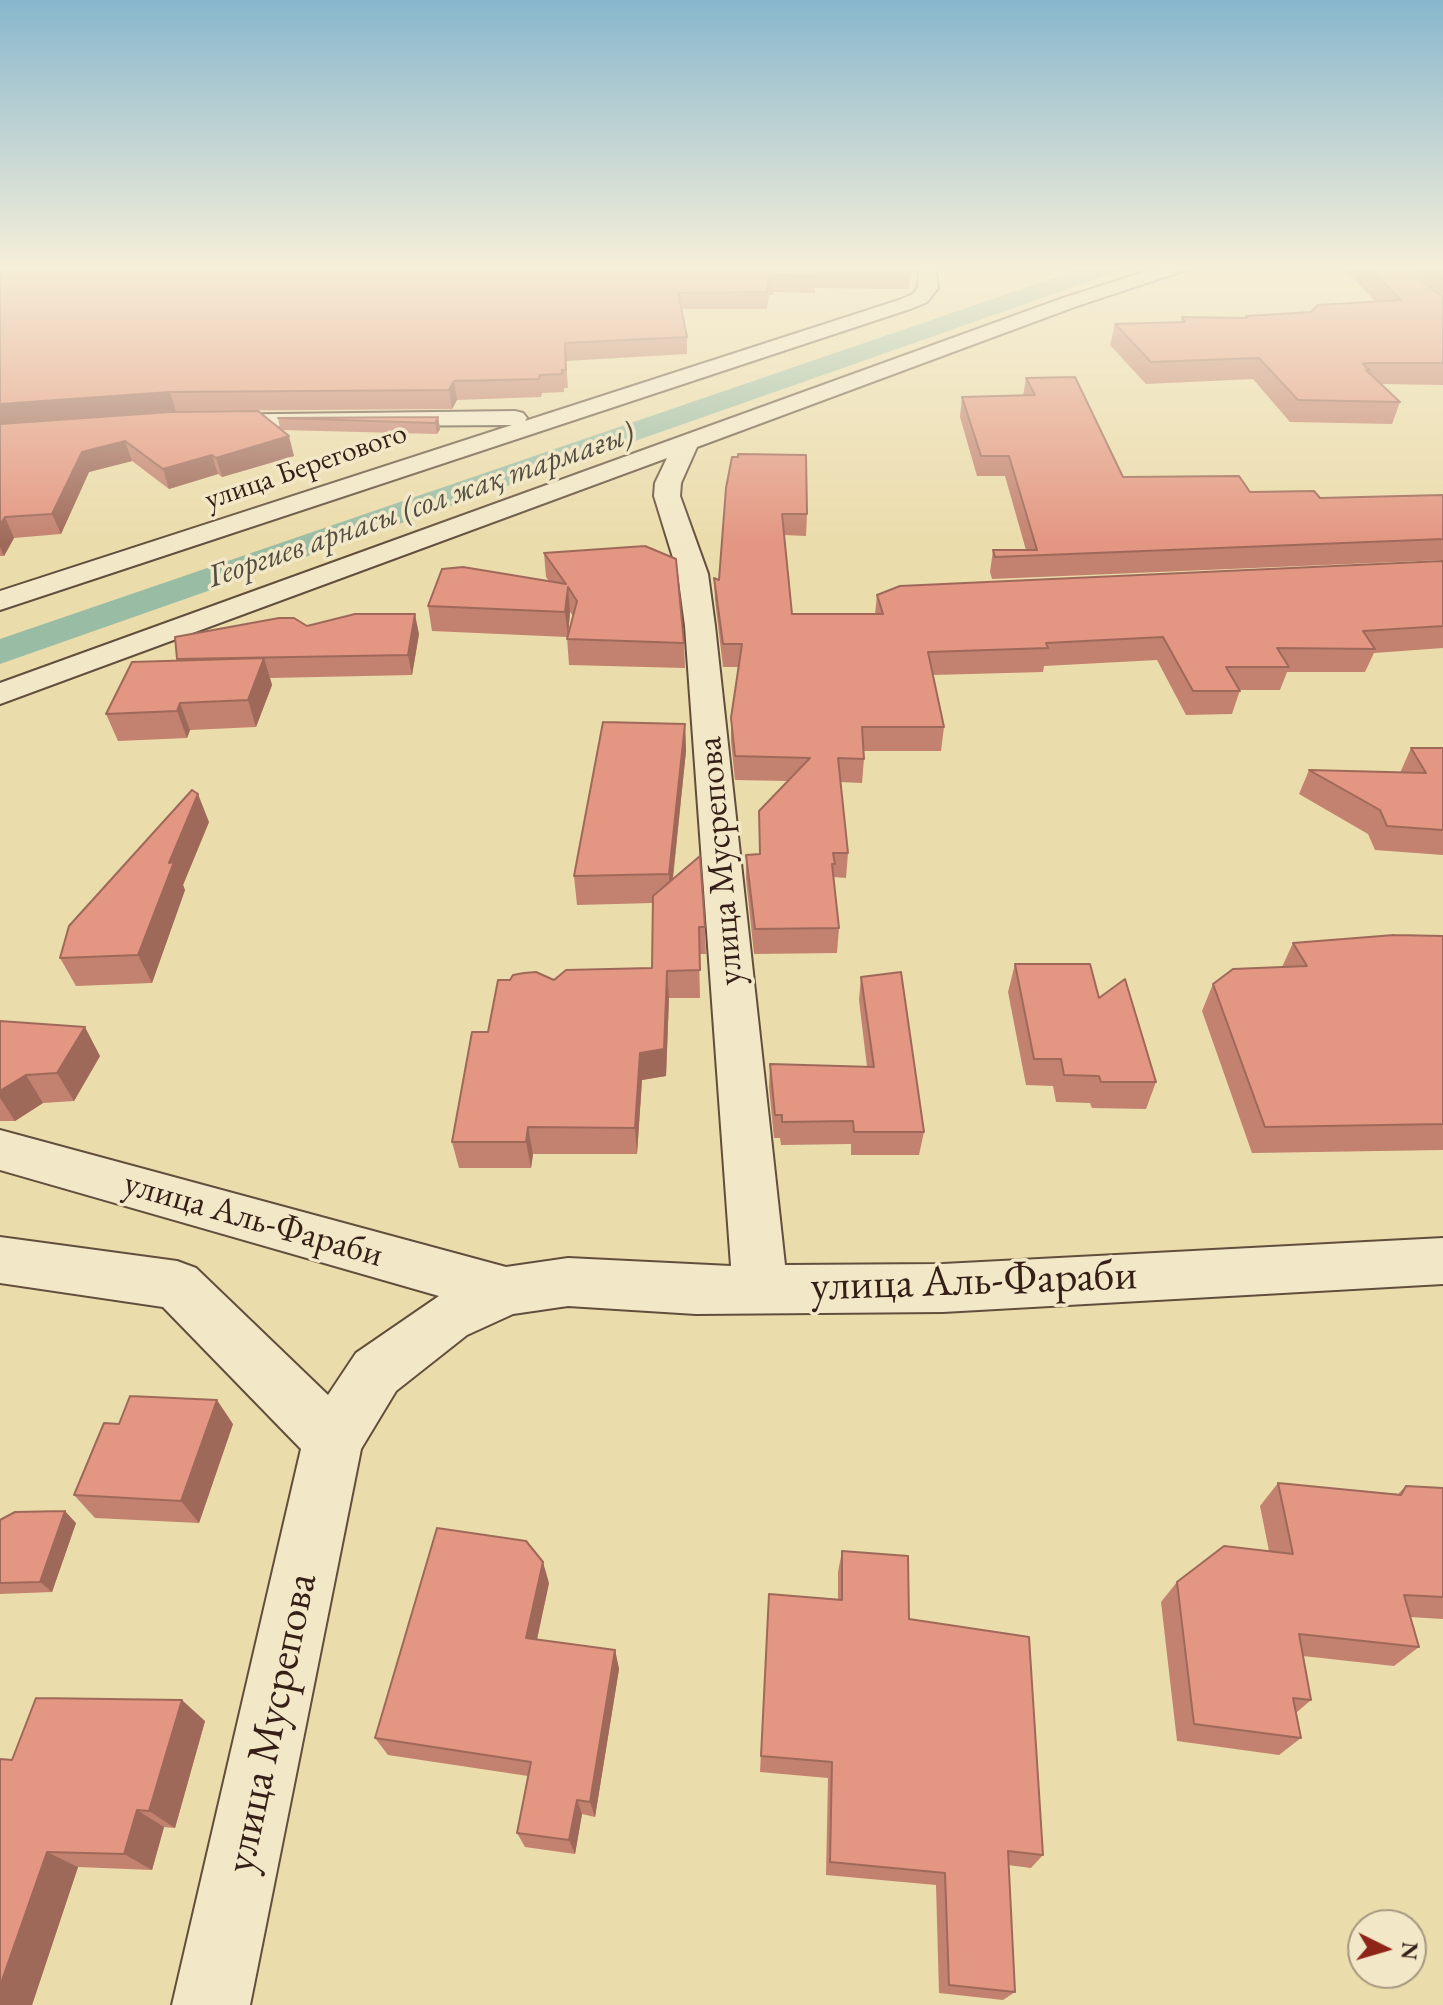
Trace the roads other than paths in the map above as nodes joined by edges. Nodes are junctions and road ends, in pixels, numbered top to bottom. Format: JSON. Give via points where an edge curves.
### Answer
{"nodes":[{"id":1,"x":737,"y":359,"type":"edge"},
{"id":2,"x":916,"y":359,"type":"edge"},
{"id":3,"x":553,"y":418,"type":"junction"},
{"id":4,"x":192,"y":421,"type":"edge"},
{"id":5,"x":687,"y":442,"type":"junction"},
{"id":6,"x":0,"y":601,"type":"edge"},
{"id":7,"x":0,"y":694,"type":"edge"},
{"id":8,"x":0,"y":1150,"type":"edge"},
{"id":9,"x":0,"y":1260,"type":"edge"},
{"id":10,"x":1443,"y":1261,"type":"edge"},
{"id":11,"x":760,"y":1288,"type":"junction"},
{"id":12,"x":506,"y":1291,"type":"junction"},
{"id":13,"x":333,"y":1440,"type":"junction"},
{"id":14,"x":211,"y":2005,"type":"edge"}],
"edges":[{"from":1,"to":3,"type":"street","name":"улица Берегового"},
{"from":2,"to":5,"type":"street"},
{"from":3,"to":4,"type":"street"},
{"from":3,"to":6,"type":"street","name":"улица Берегового"},
{"from":5,"to":7,"type":"street"},
{"from":5,"to":11,"type":"street","name":"улица Мусрепова","via":[[667,496],[693,574],[700,626]]},
{"from":8,"to":12,"type":"street","name":"улица Аль-Фараби"},
{"from":9,"to":13,"type":"street","via":[[177,1285]]},
{"from":10,"to":11,"type":"street","name":"улица Аль-Фараби","via":[[943,1288]]},
{"from":11,"to":12,"type":"street","name":"улица Аль-Фараби","via":[[568,1282]]},
{"from":12,"to":13,"type":"street","name":"улица Аль-Фараби","via":[[448,1318],[376,1372]]},
{"from":13,"to":14,"type":"street","name":"улица Мусрепова"}]}
